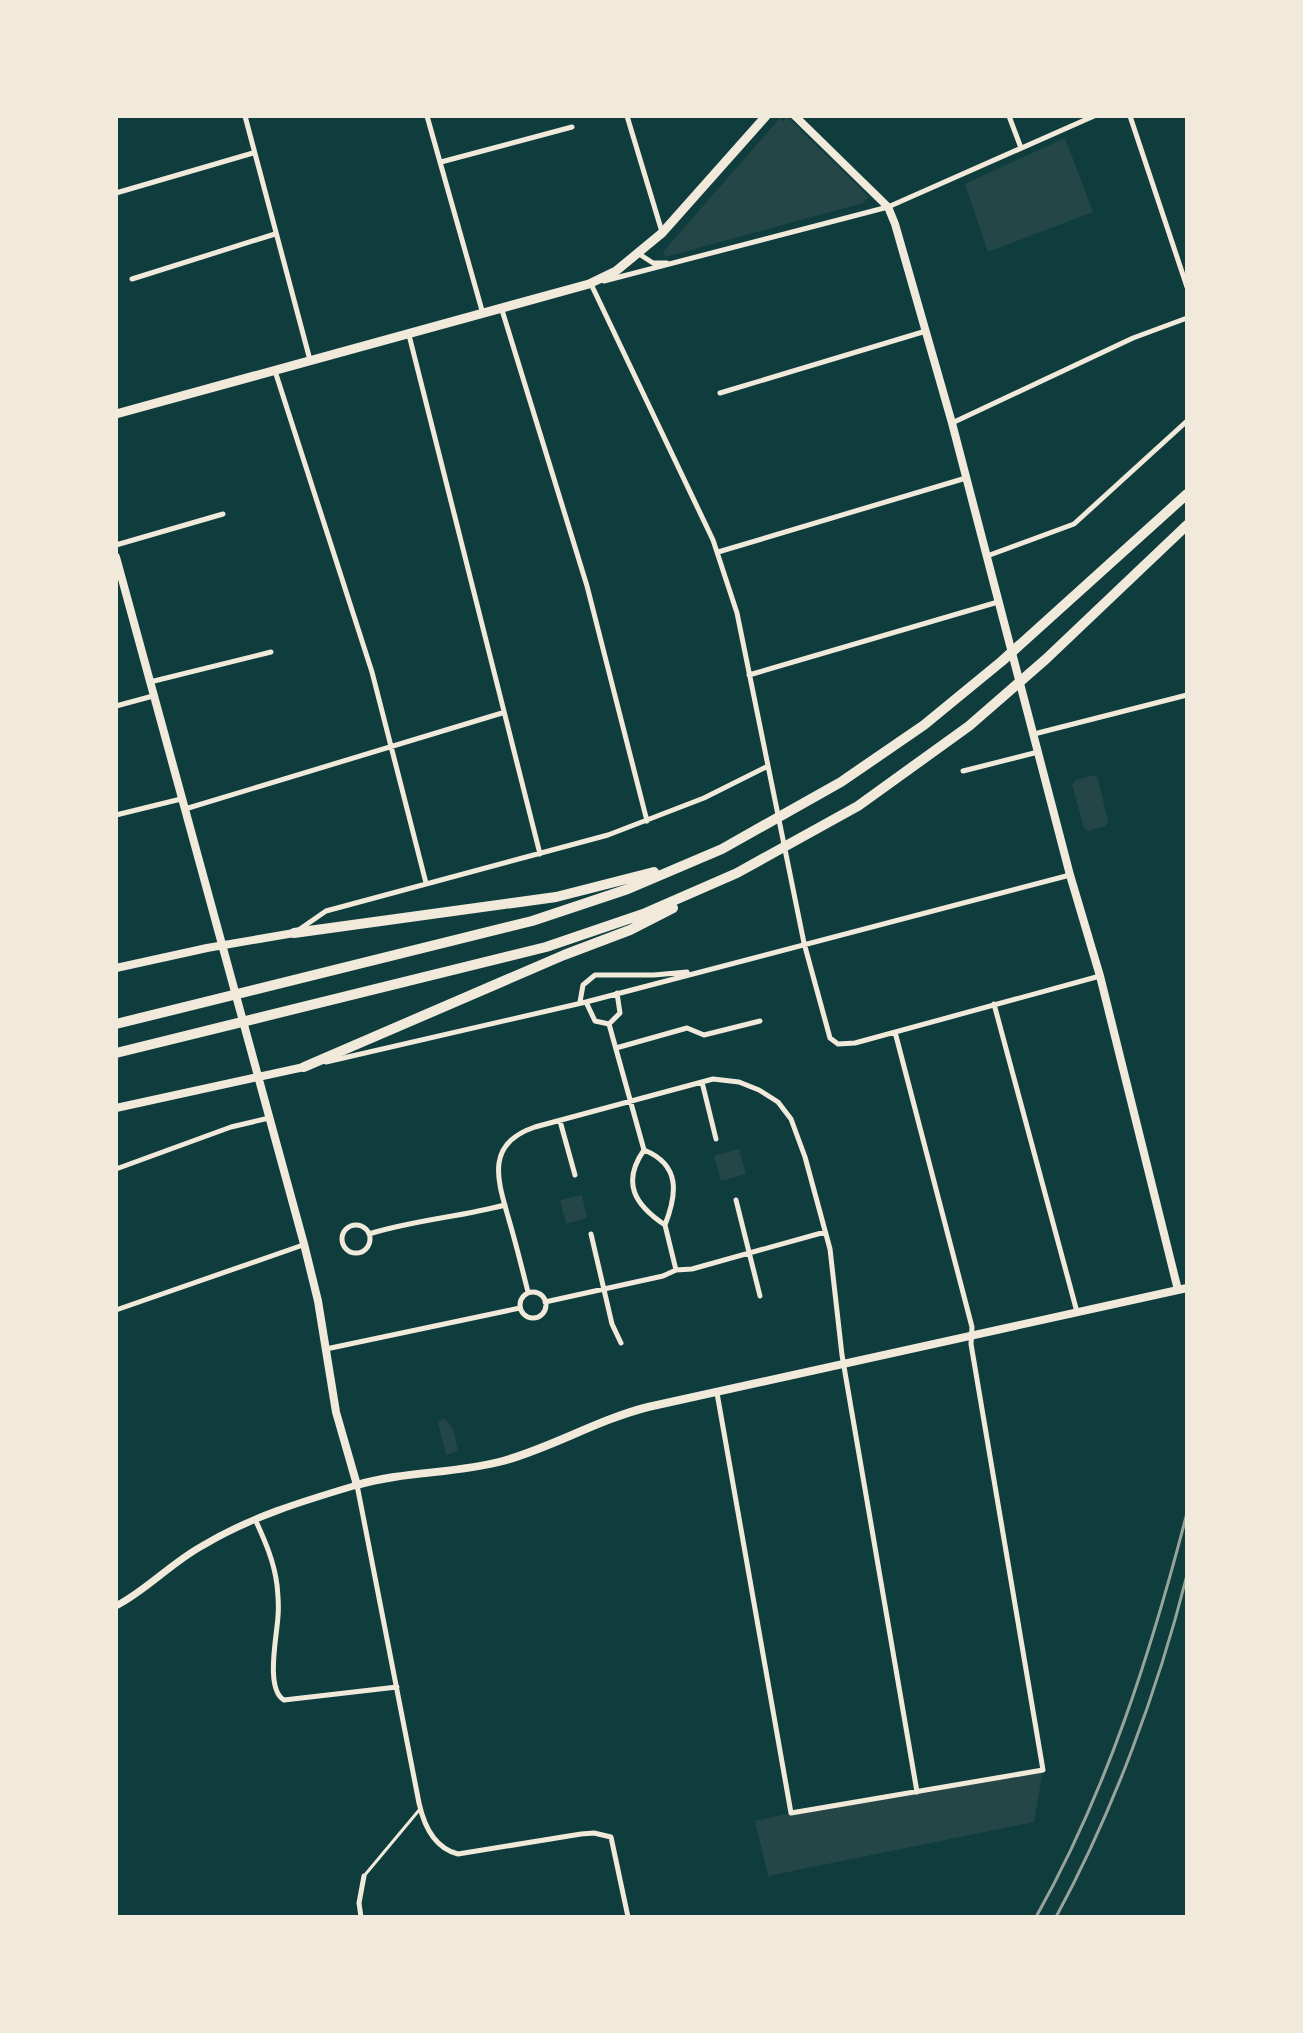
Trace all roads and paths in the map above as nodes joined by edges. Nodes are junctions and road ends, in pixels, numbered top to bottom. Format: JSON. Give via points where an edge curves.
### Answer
{"nodes":[{"id":1,"x":245,"y":116,"type":"edge"},
{"id":2,"x":427,"y":116,"type":"edge"},
{"id":3,"x":627,"y":116,"type":"edge"},
{"id":4,"x":766,"y":116,"type":"edge"},
{"id":5,"x":795,"y":116,"type":"edge"},
{"id":6,"x":1009,"y":116,"type":"edge"},
{"id":7,"x":1094,"y":116,"type":"edge"},
{"id":8,"x":1130,"y":116,"type":"edge"},
{"id":9,"x":572,"y":127,"type":"dead end"},
{"id":10,"x":1021,"y":148,"type":"junction"},
{"id":11,"x":253,"y":153,"type":"junction"},
{"id":12,"x":441,"y":162,"type":"junction"},
{"id":13,"x":116,"y":193,"type":"edge"},
{"id":14,"x":888,"y":207,"type":"junction"},
{"id":15,"x":662,"y":233,"type":"junction"},
{"id":16,"x":275,"y":234,"type":"junction"},
{"id":17,"x":639,"y":254,"type":"junction"},
{"id":18,"x":676,"y":264,"type":"junction"},
{"id":19,"x":132,"y":279,"type":"dead end"},
{"id":20,"x":589,"y":284,"type":"junction"},
{"id":21,"x":1187,"y":287,"type":"edge"},
{"id":22,"x":502,"y":310,"type":"junction"},
{"id":23,"x":483,"y":315,"type":"junction"},
{"id":24,"x":1187,"y":318,"type":"edge"},
{"id":25,"x":927,"y":331,"type":"junction"},
{"id":26,"x":409,"y":335,"type":"junction"},
{"id":27,"x":310,"y":360,"type":"junction"},
{"id":28,"x":275,"y":370,"type":"junction"},
{"id":29,"x":720,"y":393,"type":"dead end"},
{"id":30,"x":116,"y":414,"type":"edge"},
{"id":31,"x":1187,"y":421,"type":"edge"},
{"id":32,"x":952,"y":423,"type":"junction"},
{"id":33,"x":966,"y":478,"type":"junction"},
{"id":34,"x":1187,"y":494,"type":"edge"},
{"id":35,"x":223,"y":514,"type":"dead end"},
{"id":36,"x":1187,"y":525,"type":"edge"},
{"id":37,"x":1187,"y":533,"type":"edge"},
{"id":38,"x":116,"y":545,"type":"edge"},
{"id":39,"x":718,"y":552,"type":"junction"},
{"id":40,"x":987,"y":556,"type":"junction"},
{"id":41,"x":116,"y":557,"type":"edge"},
{"id":42,"x":1146,"y":565,"type":"junction"},
{"id":43,"x":999,"y":602,"type":"junction"},
{"id":44,"x":271,"y":652,"type":"dead end"},
{"id":45,"x":749,"y":675,"type":"junction"},
{"id":46,"x":150,"y":682,"type":"junction"},
{"id":47,"x":1187,"y":695,"type":"edge"},
{"id":48,"x":154,"y":696,"type":"junction"},
{"id":49,"x":116,"y":706,"type":"edge"},
{"id":50,"x":502,"y":713,"type":"junction"},
{"id":51,"x":1034,"y":734,"type":"junction"},
{"id":52,"x":391,"y":746,"type":"junction"},
{"id":53,"x":1039,"y":752,"type":"junction"},
{"id":54,"x":768,"y":766,"type":"junction"},
{"id":55,"x":963,"y":771,"type":"dead end"},
{"id":56,"x":181,"y":799,"type":"junction"},
{"id":57,"x":184,"y":809,"type":"junction"},
{"id":58,"x":116,"y":815,"type":"edge"},
{"id":59,"x":647,"y":821,"type":"junction"},
{"id":60,"x":540,"y":854,"type":"junction"},
{"id":61,"x":691,"y":863,"type":"junction"},
{"id":62,"x":737,"y":873,"type":"junction"},
{"id":63,"x":1070,"y":875,"type":"junction"},
{"id":64,"x":426,"y":883,"type":"junction"},
{"id":65,"x":294,"y":933,"type":"junction"},
{"id":66,"x":804,"y":943,"type":"junction"},
{"id":67,"x":221,"y":946,"type":"junction"},
{"id":68,"x":116,"y":968,"type":"edge"},
{"id":69,"x":704,"y":970,"type":"junction"},
{"id":70,"x":1100,"y":976,"type":"junction"},
{"id":71,"x":617,"y":993,"type":"junction"},
{"id":72,"x":583,"y":1002,"type":"junction"},
{"id":73,"x":994,"y":1004,"type":"junction"},
{"id":74,"x":760,"y":1021,"type":"dead end"},
{"id":75,"x":116,"y":1024,"type":"edge"},
{"id":76,"x":609,"y":1024,"type":"junction"},
{"id":77,"x":895,"y":1032,"type":"junction"},
{"id":78,"x":616,"y":1048,"type":"junction"},
{"id":79,"x":116,"y":1053,"type":"edge"},
{"id":80,"x":304,"y":1067,"type":"junction"},
{"id":81,"x":259,"y":1076,"type":"junction"},
{"id":82,"x":702,"y":1082,"type":"junction"},
{"id":83,"x":630,"y":1101,"type":"junction"},
{"id":84,"x":116,"y":1108,"type":"edge"},
{"id":85,"x":270,"y":1118,"type":"junction"},
{"id":86,"x":560,"y":1121,"type":"junction"},
{"id":87,"x":716,"y":1139,"type":"dead end"},
{"id":88,"x":644,"y":1150,"type":"junction"},
{"id":89,"x":116,"y":1169,"type":"edge"},
{"id":90,"x":575,"y":1175,"type":"dead end"},
{"id":91,"x":736,"y":1200,"type":"dead end"},
{"id":92,"x":505,"y":1205,"type":"junction"},
{"id":93,"x":665,"y":1225,"type":"junction"},
{"id":94,"x":825,"y":1232,"type":"junction"},
{"id":95,"x":369,"y":1234,"type":"junction"},
{"id":96,"x":591,"y":1234,"type":"dead end"},
{"id":97,"x":304,"y":1244,"type":"junction"},
{"id":98,"x":749,"y":1253,"type":"junction"},
{"id":99,"x":676,"y":1270,"type":"junction"},
{"id":100,"x":604,"y":1289,"type":"junction"},
{"id":101,"x":1182,"y":1289,"type":"edge"},
{"id":102,"x":528,"y":1292,"type":"junction"},
{"id":103,"x":760,"y":1296,"type":"dead end"},
{"id":104,"x":545,"y":1302,"type":"junction"},
{"id":105,"x":520,"y":1308,"type":"junction"},
{"id":106,"x":116,"y":1310,"type":"edge"},
{"id":107,"x":1077,"y":1314,"type":"junction"},
{"id":108,"x":971,"y":1336,"type":"junction"},
{"id":109,"x":621,"y":1343,"type":"dead end"},
{"id":110,"x":325,"y":1350,"type":"junction"},
{"id":111,"x":844,"y":1364,"type":"junction"},
{"id":112,"x":717,"y":1393,"type":"junction"},
{"id":113,"x":357,"y":1485,"type":"junction"},
{"id":114,"x":255,"y":1519,"type":"junction"},
{"id":115,"x":116,"y":1606,"type":"edge"},
{"id":116,"x":397,"y":1687,"type":"junction"},
{"id":117,"x":917,"y":1792,"type":"junction"},
{"id":118,"x":420,"y":1809,"type":"junction"},
{"id":119,"x":364,"y":1876,"type":"joint"},
{"id":120,"x":361,"y":1917,"type":"edge"},
{"id":121,"x":628,"y":1917,"type":"edge"}],
"edges":[{"from":1,"to":11,"type":"street"},
{"from":2,"to":12,"type":"street"},
{"from":3,"to":15,"type":"street"},
{"from":4,"to":15,"type":"main road"},
{"from":5,"to":14,"type":"main road"},
{"from":6,"to":10,"type":"street"},
{"from":7,"to":10,"type":"street"},
{"from":8,"to":21,"type":"street"},
{"from":9,"to":12,"type":"street"},
{"from":10,"to":14,"type":"street"},
{"from":11,"to":13,"type":"street"},
{"from":11,"to":16,"type":"street"},
{"from":12,"to":23,"type":"street"},
{"from":14,"to":18,"type":"street"},
{"from":14,"to":25,"type":"main road"},
{"from":15,"to":17,"type":"main road"},
{"from":16,"to":19,"type":"street"},
{"from":16,"to":27,"type":"street"},
{"from":17,"to":18,"type":"street","via":[[653,263]]},
{"from":17,"to":20,"type":"main road"},
{"from":18,"to":20,"type":"street"},
{"from":20,"to":22,"type":"main road"},
{"from":20,"to":39,"type":"street"},
{"from":22,"to":23,"type":"main road"},
{"from":22,"to":59,"type":"street","via":[[587,586]]},
{"from":23,"to":26,"type":"main road"},
{"from":24,"to":32,"type":"street"},
{"from":25,"to":29,"type":"street"},
{"from":25,"to":32,"type":"main road"},
{"from":26,"to":27,"type":"main road"},
{"from":26,"to":50,"type":"street"},
{"from":27,"to":28,"type":"main road"},
{"from":28,"to":30,"type":"main road"},
{"from":28,"to":52,"type":"street"},
{"from":31,"to":40,"type":"street","via":[[1074,524]]},
{"from":32,"to":33,"type":"main road"},
{"from":33,"to":39,"type":"street"},
{"from":33,"to":40,"type":"main road"},
{"from":34,"to":61,"type":"highway","via":[[915,732],[812,800]]},
{"from":35,"to":38,"type":"street"},
{"from":36,"to":42,"type":"highway"},
{"from":37,"to":42,"type":"highway"},
{"from":39,"to":45,"type":"street"},
{"from":40,"to":43,"type":"main road"},
{"from":41,"to":46,"type":"main road"},
{"from":42,"to":62,"type":"highway","via":[[942,747],[828,824]]},
{"from":43,"to":45,"type":"street"},
{"from":43,"to":51,"type":"main road"},
{"from":44,"to":46,"type":"street"},
{"from":45,"to":54,"type":"street"},
{"from":46,"to":48,"type":"main road"},
{"from":47,"to":51,"type":"street"},
{"from":48,"to":49,"type":"street"},
{"from":48,"to":56,"type":"main road"},
{"from":50,"to":52,"type":"street"},
{"from":50,"to":60,"type":"street"},
{"from":51,"to":53,"type":"main road"},
{"from":52,"to":57,"type":"street"},
{"from":52,"to":64,"type":"street"},
{"from":53,"to":55,"type":"street"},
{"from":53,"to":63,"type":"main road"},
{"from":54,"to":59,"type":"street"},
{"from":54,"to":66,"type":"street"},
{"from":56,"to":57,"type":"main road"},
{"from":56,"to":58,"type":"street"},
{"from":57,"to":67,"type":"main road"},
{"from":59,"to":60,"type":"street"},
{"from":60,"to":64,"type":"street"},
{"from":61,"to":65,"type":"highway","via":[[556,897]]},
{"from":61,"to":75,"type":"highway","via":[[532,921]]},
{"from":62,"to":79,"type":"highway","via":[[643,914],[546,947]]},
{"from":62,"to":80,"type":"highway","via":[[630,930]]},
{"from":63,"to":66,"type":"street"},
{"from":63,"to":70,"type":"main road"},
{"from":64,"to":65,"type":"street","via":[[326,911]]},
{"from":65,"to":67,"type":"main road"},
{"from":66,"to":69,"type":"street"},
{"from":66,"to":77,"type":"street","via":[[833,1042],[845,1045]]},
{"from":67,"to":68,"type":"main road"},
{"from":67,"to":81,"type":"main road"},
{"from":69,"to":71,"type":"street"},
{"from":69,"to":72,"type":"street","via":[[595,975],[583,985]]},
{"from":70,"to":73,"type":"street"},
{"from":70,"to":101,"type":"main road"},
{"from":71,"to":72,"type":"street"},
{"from":71,"to":76,"type":"street","via":[[620,1013]]},
{"from":72,"to":76,"type":"street","via":[[595,1021]]},
{"from":72,"to":80,"type":"street"},
{"from":73,"to":77,"type":"street"},
{"from":73,"to":107,"type":"street"},
{"from":74,"to":78,"type":"street","via":[[704,1035],[687,1028]]},
{"from":76,"to":78,"type":"street"},
{"from":77,"to":108,"type":"street"},
{"from":78,"to":83,"type":"street"},
{"from":80,"to":81,"type":"main road"},
{"from":81,"to":84,"type":"main road"},
{"from":81,"to":85,"type":"main road"},
{"from":82,"to":83,"type":"street"},
{"from":82,"to":87,"type":"street"},
{"from":82,"to":94,"type":"street","via":[[749,1085],[769,1096],[791,1119]]},
{"from":83,"to":86,"type":"street"},
{"from":83,"to":88,"type":"street"},
{"from":85,"to":89,"type":"street"},
{"from":85,"to":97,"type":"main road"},
{"from":86,"to":90,"type":"street"},
{"from":86,"to":92,"type":"street","via":[[525,1131],[502,1152],[497,1174]]},
{"from":88,"to":93,"type":"street","via":[[665,1164],[673,1181],[674,1204]]},
{"from":88,"to":93,"type":"street","via":[[633,1187],[644,1211]]},
{"from":91,"to":98,"type":"street"},
{"from":92,"to":95,"type":"street"},
{"from":92,"to":102,"type":"street"},
{"from":93,"to":99,"type":"street"},
{"from":94,"to":98,"type":"street"},
{"from":94,"to":111,"type":"street"},
{"from":95,"to":95,"type":"street","via":[[370,1243],[360,1252],[351,1252],[342,1242],[346,1228],[354,1224]]},
{"from":96,"to":100,"type":"street"},
{"from":97,"to":106,"type":"street"},
{"from":97,"to":110,"type":"main road"},
{"from":98,"to":99,"type":"street"},
{"from":98,"to":103,"type":"street"},
{"from":99,"to":100,"type":"street"},
{"from":100,"to":104,"type":"street"},
{"from":100,"to":109,"type":"street"},
{"from":101,"to":107,"type":"main road"},
{"from":102,"to":104,"type":"street","via":[[539,1293]]},
{"from":102,"to":105,"type":"street"},
{"from":104,"to":105,"type":"street","via":[[543,1313],[533,1318]]},
{"from":105,"to":110,"type":"street"},
{"from":107,"to":108,"type":"main road"},
{"from":108,"to":111,"type":"main road"},
{"from":108,"to":117,"type":"street","via":[[1043,1770]]},
{"from":110,"to":113,"type":"main road"},
{"from":111,"to":112,"type":"main road"},
{"from":111,"to":117,"type":"street"},
{"from":112,"to":113,"type":"main road","via":[[619,1415],[501,1462]]},
{"from":112,"to":117,"type":"street","via":[[791,1813]]},
{"from":113,"to":114,"type":"street"},
{"from":113,"to":116,"type":"street"},
{"from":114,"to":115,"type":"street","via":[[191,1552]]},
{"from":114,"to":116,"type":"street","via":[[276,1582],[277,1695],[284,1700]]},
{"from":116,"to":118,"type":"street"},
{"from":118,"to":119,"type":"lane"},
{"from":118,"to":121,"type":"street","via":[[436,1842],[458,1854],[581,1834],[611,1837]]},
{"from":119,"to":120,"type":"street"}]}
